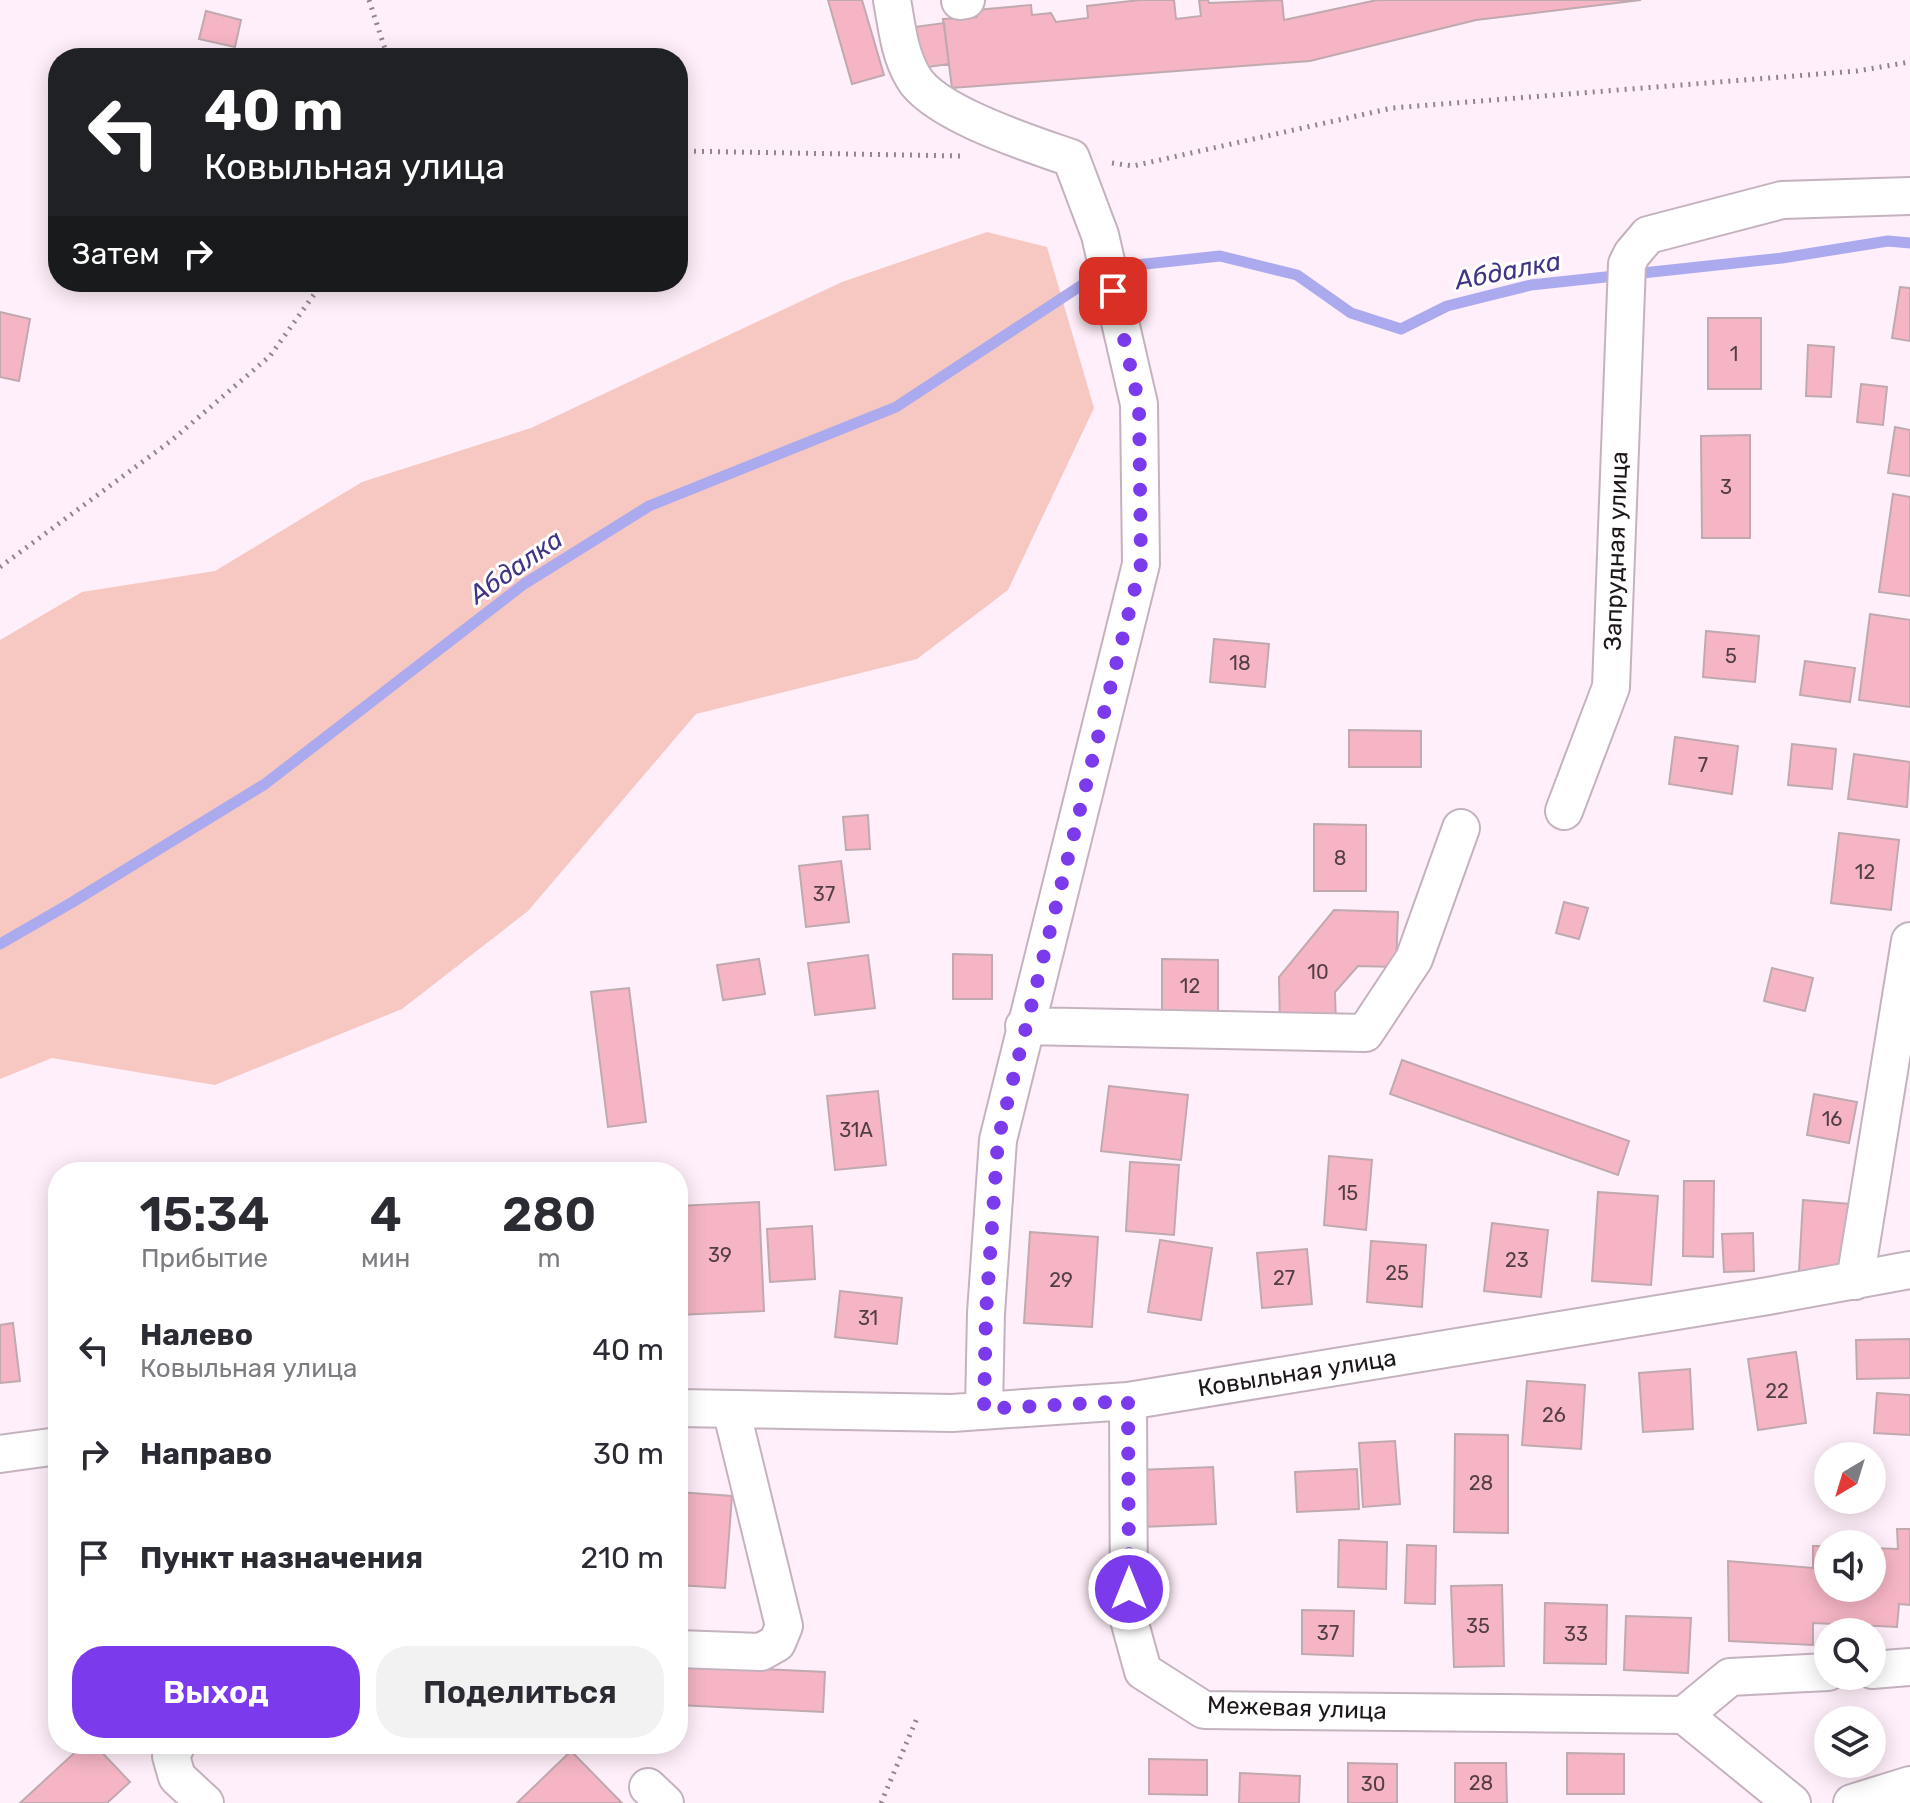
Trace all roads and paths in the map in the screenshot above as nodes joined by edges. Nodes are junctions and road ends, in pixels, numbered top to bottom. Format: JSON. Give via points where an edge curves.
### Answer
{"nodes":[{"id":1,"x":369,"y":0,"type":"edge"},
{"id":2,"x":892,"y":0,"type":"edge"},
{"id":3,"x":966,"y":0,"type":"edge"},
{"id":4,"x":960,"y":1,"type":"edge"},
{"id":5,"x":385,"y":48,"type":"edge"},
{"id":6,"x":1910,"y":62,"type":"edge"},
{"id":7,"x":688,"y":151,"type":"edge"},
{"id":8,"x":976,"y":156,"type":"dead end"},
{"id":9,"x":1071,"y":158,"type":"junction"},
{"id":10,"x":1910,"y":196,"type":"edge"},
{"id":11,"x":316,"y":292,"type":"edge"},
{"id":12,"x":0,"y":567,"type":"edge"},
{"id":13,"x":1564,"y":811,"type":"dead end"},
{"id":14,"x":1461,"y":828,"type":"dead end"},
{"id":15,"x":1910,"y":941,"type":"edge"},
{"id":16,"x":1024,"y":1026,"type":"junction"},
{"id":17,"x":1910,"y":1270,"type":"edge"},
{"id":18,"x":1855,"y":1281,"type":"junction"},
{"id":19,"x":1128,"y":1401,"type":"junction"},
{"id":20,"x":688,"y":1408,"type":"edge"},
{"id":21,"x":731,"y":1409,"type":"junction"},
{"id":22,"x":984,"y":1409,"type":"junction"},
{"id":23,"x":48,"y":1447,"type":"edge"},
{"id":24,"x":0,"y":1454,"type":"edge"},
{"id":25,"x":688,"y":1649,"type":"edge"},
{"id":26,"x":1910,"y":1667,"type":"edge"},
{"id":27,"x":1886,"y":1669,"type":"edge"},
{"id":28,"x":1814,"y":1673,"type":"edge"},
{"id":29,"x":1684,"y":1715,"type":"junction"},
{"id":30,"x":917,"y":1718,"type":"dead end"},
{"id":31,"x":172,"y":1754,"type":"edge"},
{"id":32,"x":1910,"y":1785,"type":"edge"},
{"id":33,"x":205,"y":1803,"type":"edge"},
{"id":34,"x":881,"y":1803,"type":"edge"},
{"id":35,"x":1792,"y":1803,"type":"edge"},
{"id":36,"x":1852,"y":1803,"type":"edge"}],
"edges":[{"from":1,"to":5,"type":"path"},
{"from":2,"to":9,"type":"street","via":[[902,53],[914,80],[936,102]]},
{"from":3,"to":4,"type":"street"},
{"from":6,"to":9,"type":"path","via":[[1857,71],[1392,108],[1133,166]]},
{"from":7,"to":8,"type":"path"},
{"from":9,"to":16,"type":"street","via":[[1100,235],[1139,404],[1141,564]]},
{"from":10,"to":13,"type":"street","name":"Запрудная улица","via":[[1782,200],[1648,235],[1632,254],[1627,273],[1611,687]]},
{"from":11,"to":12,"type":"path","via":[[270,356],[172,440]]},
{"from":14,"to":16,"type":"street","via":[[1414,959],[1365,1033]]},
{"from":15,"to":18,"type":"street"},
{"from":16,"to":22,"type":"street","via":[[998,1140]]},
{"from":17,"to":18,"type":"street","name":"Ковыльная улица"},
{"from":18,"to":19,"type":"street","name":"Ковыльная улица"},
{"from":19,"to":22,"type":"street","name":"Ковыльная улица"},
{"from":19,"to":29,"type":"street","name":"Межевая улица","via":[[1129,1620],[1143,1671],[1204,1710]]},
{"from":20,"to":21,"type":"street","name":"Ковыльная улица"},
{"from":21,"to":22,"type":"street","name":"Ковыльная улица"},
{"from":21,"to":25,"type":"street","via":[[784,1626],[777,1643],[761,1652]]},
{"from":23,"to":24,"type":"street"},
{"from":26,"to":27,"type":"street"},
{"from":28,"to":29,"type":"street","via":[[1730,1677]]},
{"from":29,"to":35,"type":"street"},
{"from":30,"to":34,"type":"path"},
{"from":31,"to":33,"type":"street","via":[[177,1777]]},
{"from":32,"to":36,"type":"street"}]}
